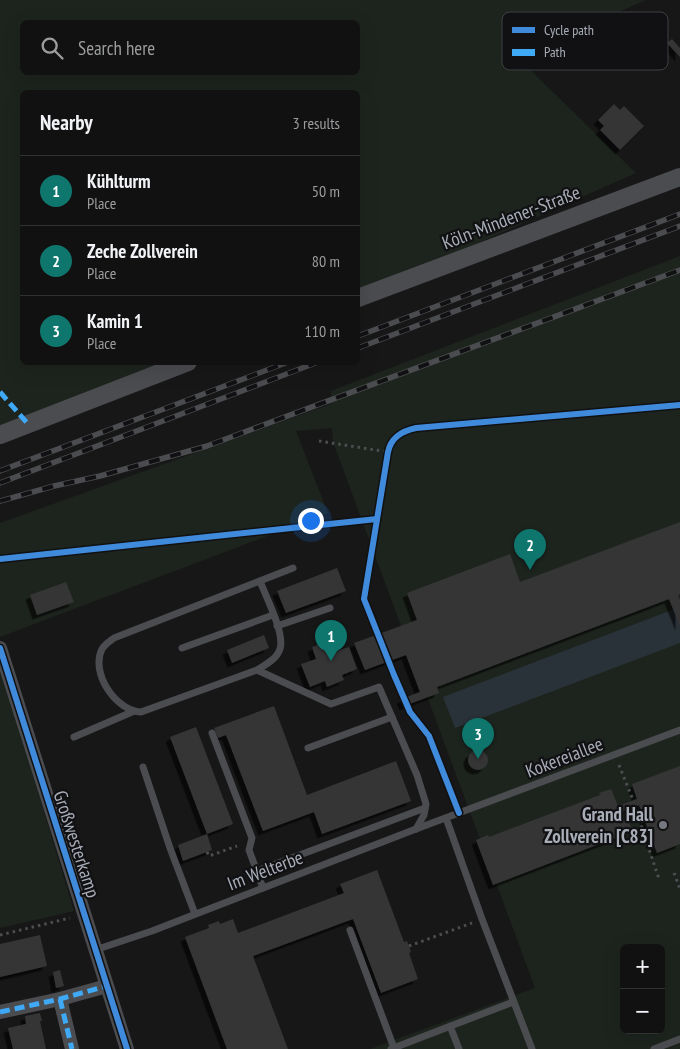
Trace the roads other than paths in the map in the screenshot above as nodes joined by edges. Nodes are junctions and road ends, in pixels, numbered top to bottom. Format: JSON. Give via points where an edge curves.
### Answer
{"nodes":[{"id":1,"x":680,"y":177,"type":"edge"},
{"id":2,"x":360,"y":297,"type":"edge"},
{"id":3,"x":180,"y":365,"type":"edge"},
{"id":4,"x":0,"y":435,"type":"edge"},
{"id":5,"x":293,"y":568,"type":"dead end"},
{"id":6,"x":260,"y":581,"type":"junction"},
{"id":7,"x":330,"y":608,"type":"dead end"},
{"id":8,"x":273,"y":614,"type":"junction"},
{"id":9,"x":277,"y":626,"type":"junction"},
{"id":10,"x":0,"y":648,"type":"edge"},
{"id":11,"x":182,"y":648,"type":"dead end"},
{"id":12,"x":257,"y":670,"type":"junction"},
{"id":13,"x":132,"y":712,"type":"junction"},
{"id":14,"x":392,"y":717,"type":"junction"},
{"id":15,"x":680,"y":730,"type":"edge"},
{"id":16,"x":212,"y":733,"type":"dead end"},
{"id":17,"x":74,"y":737,"type":"dead end"},
{"id":18,"x":308,"y":748,"type":"dead end"},
{"id":19,"x":143,"y":767,"type":"dead end"},
{"id":20,"x":425,"y":808,"type":"junction"},
{"id":21,"x":459,"y":814,"type":"joint"},
{"id":22,"x":446,"y":818,"type":"junction"},
{"id":23,"x":416,"y":829,"type":"junction"},
{"id":24,"x":257,"y":871,"type":"junction"},
{"id":25,"x":264,"y":888,"type":"junction"},
{"id":26,"x":195,"y":914,"type":"junction"},
{"id":27,"x":350,"y":930,"type":"dead end"},
{"id":28,"x":95,"y":950,"type":"junction"},
{"id":29,"x":107,"y":986,"type":"junction"},
{"id":30,"x":60,"y":999,"type":"junction"},
{"id":31,"x":513,"y":1002,"type":"junction"},
{"id":32,"x":0,"y":1012,"type":"edge"},
{"id":33,"x":450,"y":1026,"type":"junction"},
{"id":34,"x":680,"y":1039,"type":"edge"},
{"id":35,"x":72,"y":1049,"type":"edge"},
{"id":36,"x":127,"y":1049,"type":"edge"},
{"id":37,"x":392,"y":1049,"type":"edge"},
{"id":38,"x":459,"y":1049,"type":"edge"},
{"id":39,"x":532,"y":1049,"type":"edge"},
{"id":40,"x":654,"y":1049,"type":"edge"}],
"edges":[{"from":1,"to":2,"type":"street","name":"Köln-Mindener-Straße"},
{"from":3,"to":4,"type":"street"},
{"from":5,"to":6,"type":"lane"},
{"from":6,"to":8,"type":"lane"},
{"from":6,"to":13,"type":"lane","via":[[114,638],[103,647],[99,667],[104,682]]},
{"from":7,"to":9,"type":"lane"},
{"from":8,"to":9,"type":"lane"},
{"from":8,"to":11,"type":"lane"},
{"from":9,"to":12,"type":"lane","via":[[280,650],[272,661]]},
{"from":10,"to":28,"type":"street","name":"Großwesterkamp"},
{"from":12,"to":13,"type":"lane","via":[[141,712]]},
{"from":12,"to":14,"type":"lane","via":[[331,704],[379,687]]},
{"from":13,"to":17,"type":"lane"},
{"from":14,"to":18,"type":"lane"},
{"from":14,"to":20,"type":"lane","via":[[417,775]]},
{"from":15,"to":21,"type":"lane","name":"Kokereiallee"},
{"from":16,"to":24,"type":"lane","via":[[252,838],[249,850]]},
{"from":19,"to":26,"type":"lane"},
{"from":20,"to":23,"type":"lane"},
{"from":20,"to":24,"type":"lane"},
{"from":21,"to":22,"type":"lane","name":"Im Welterbe"},
{"from":22,"to":23,"type":"lane","name":"Im Welterbe"},
{"from":22,"to":31,"type":"lane"},
{"from":23,"to":25,"type":"lane","name":"Im Welterbe"},
{"from":24,"to":25,"type":"lane"},
{"from":25,"to":26,"type":"lane","name":"Im Welterbe"},
{"from":26,"to":28,"type":"lane","name":"Im Welterbe"},
{"from":27,"to":37,"type":"lane"},
{"from":28,"to":29,"type":"street","name":"Großwesterkamp"},
{"from":29,"to":30,"type":"street"},
{"from":29,"to":36,"type":"street","name":"Großwesterkamp"},
{"from":30,"to":32,"type":"street"},
{"from":30,"to":35,"type":"street"},
{"from":31,"to":33,"type":"lane"},
{"from":31,"to":39,"type":"lane"},
{"from":33,"to":37,"type":"lane"},
{"from":33,"to":38,"type":"lane"},
{"from":34,"to":40,"type":"lane"}]}
